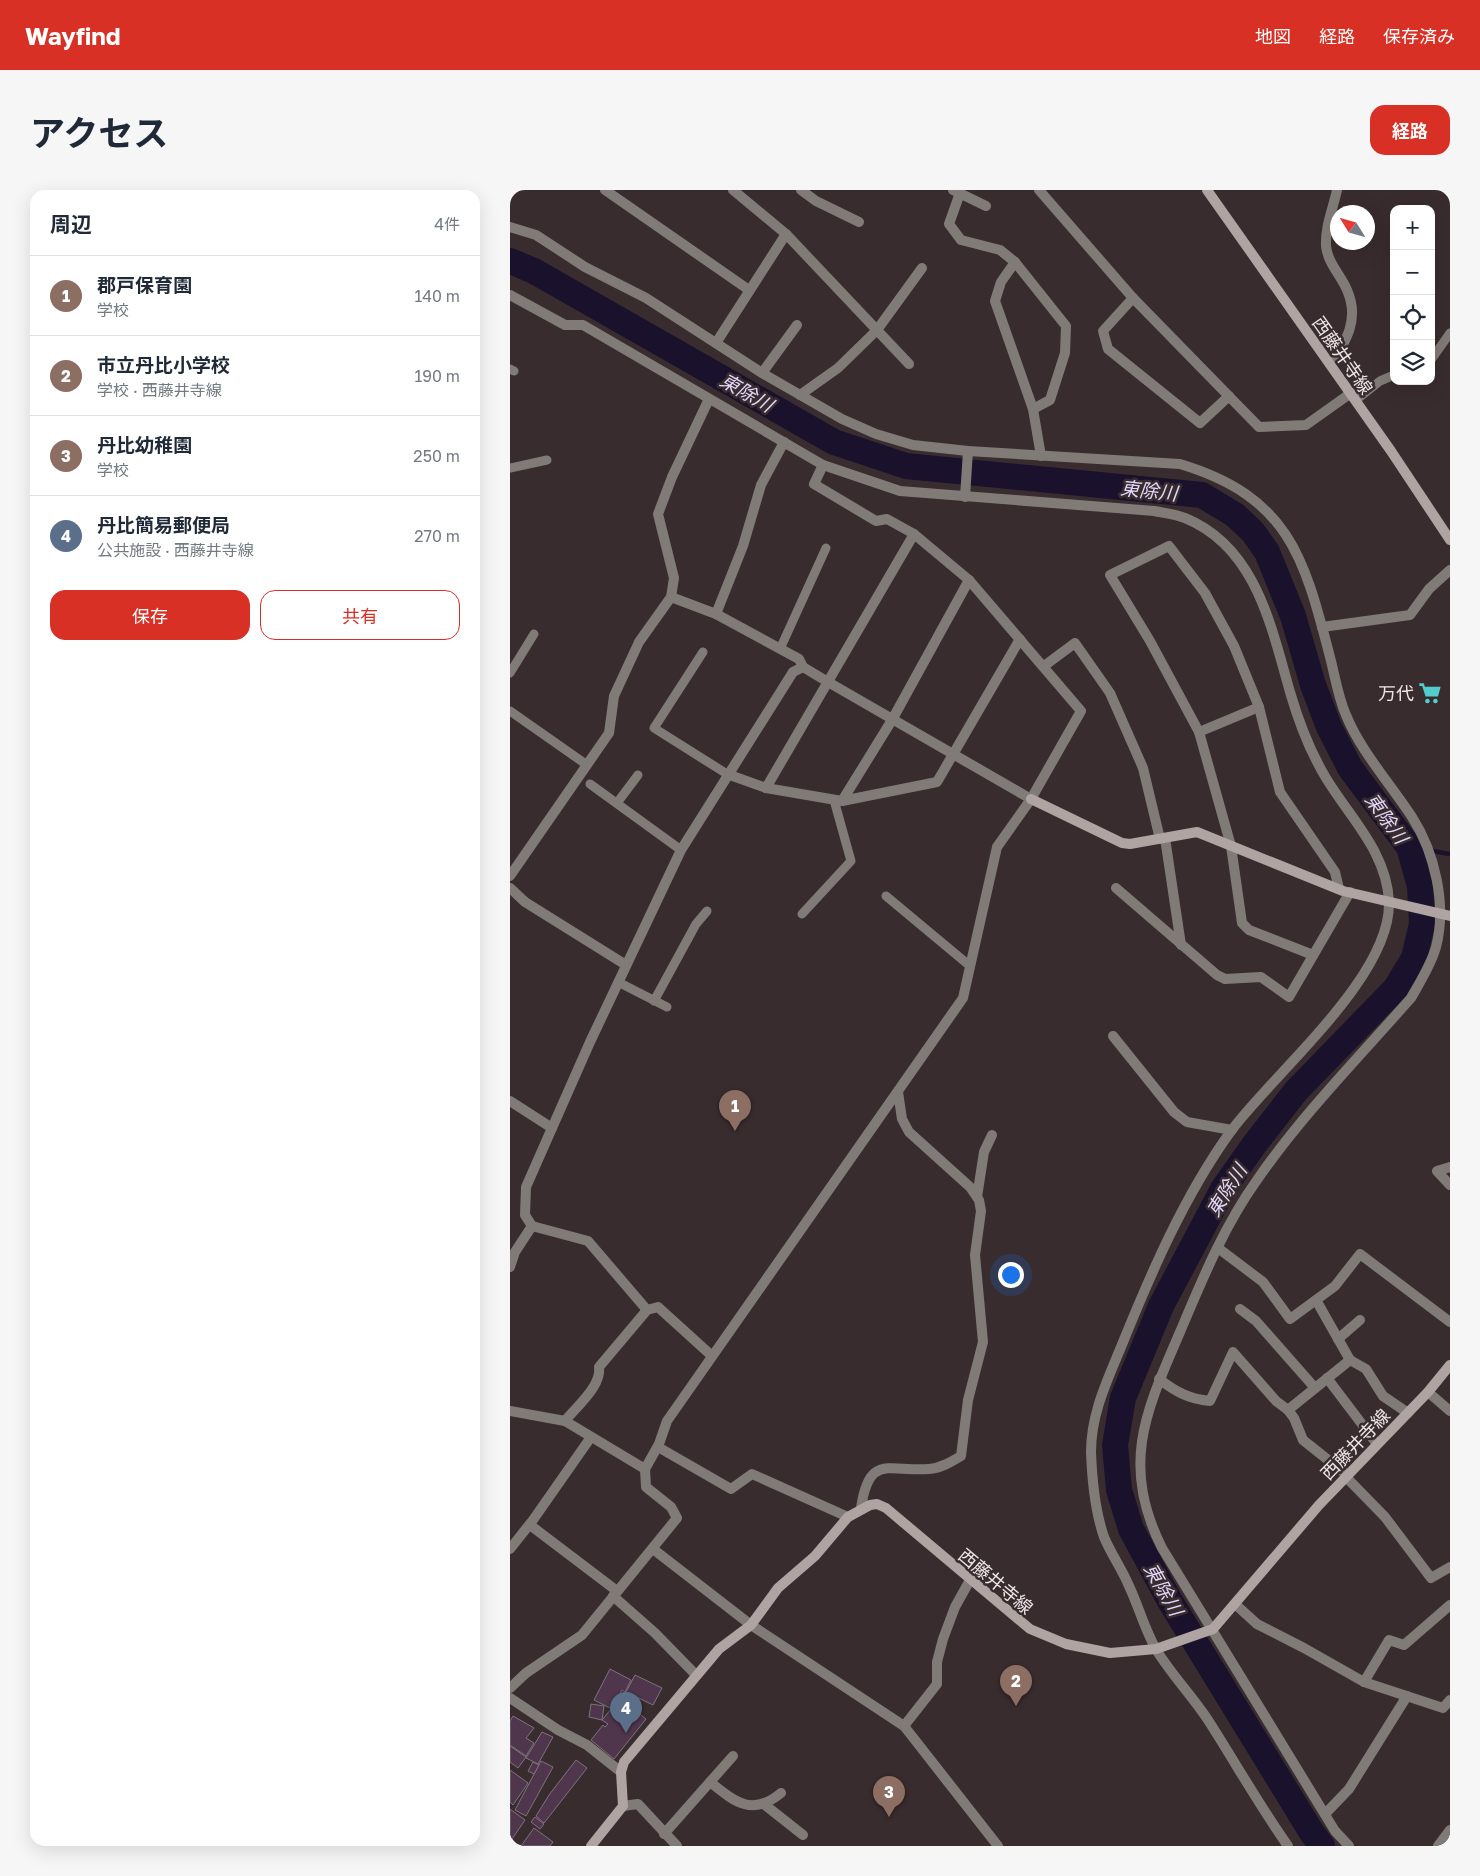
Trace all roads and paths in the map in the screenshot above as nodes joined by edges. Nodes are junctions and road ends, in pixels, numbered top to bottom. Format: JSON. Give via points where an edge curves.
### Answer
{"nodes":[{"id":1,"x":605,"y":190,"type":"edge"},
{"id":2,"x":733,"y":190,"type":"edge"},
{"id":3,"x":801,"y":190,"type":"edge"},
{"id":4,"x":1039,"y":190,"type":"edge"},
{"id":5,"x":1207,"y":190,"type":"edge"},
{"id":6,"x":1337,"y":190,"type":"edge"},
{"id":7,"x":956,"y":192,"type":"edge"},
{"id":8,"x":986,"y":206,"type":"dead end"},
{"id":9,"x":859,"y":222,"type":"dead end"},
{"id":10,"x":510,"y":227,"type":"edge"},
{"id":11,"x":786,"y":234,"type":"junction"},
{"id":12,"x":1014,"y":262,"type":"junction"},
{"id":13,"x":922,"y":268,"type":"dead end"},
{"id":14,"x":749,"y":290,"type":"junction"},
{"id":15,"x":510,"y":295,"type":"edge"},
{"id":16,"x":1133,"y":298,"type":"junction"},
{"id":17,"x":797,"y":325,"type":"dead end"},
{"id":18,"x":877,"y":330,"type":"junction"},
{"id":19,"x":1450,"y":333,"type":"edge"},
{"id":20,"x":716,"y":343,"type":"junction"},
{"id":21,"x":1435,"y":354,"type":"edge"},
{"id":22,"x":909,"y":364,"type":"dead end"},
{"id":23,"x":1331,"y":365,"type":"junction"},
{"id":24,"x":762,"y":372,"type":"junction"},
{"id":25,"x":1390,"y":377,"type":"edge"},
{"id":26,"x":800,"y":395,"type":"junction"},
{"id":27,"x":1230,"y":396,"type":"junction"},
{"id":28,"x":1353,"y":397,"type":"junction"},
{"id":29,"x":710,"y":399,"type":"junction"},
{"id":30,"x":1033,"y":409,"type":"junction"},
{"id":31,"x":784,"y":442,"type":"junction"},
{"id":32,"x":967,"y":454,"type":"junction"},
{"id":33,"x":1041,"y":456,"type":"junction"},
{"id":34,"x":547,"y":460,"type":"dead end"},
{"id":35,"x":823,"y":464,"type":"junction"},
{"id":36,"x":510,"y":468,"type":"edge"},
{"id":37,"x":965,"y":493,"type":"junction"},
{"id":38,"x":914,"y":534,"type":"junction"},
{"id":39,"x":1450,"y":540,"type":"edge"},
{"id":40,"x":826,"y":548,"type":"dead end"},
{"id":41,"x":1450,"y":570,"type":"edge"},
{"id":42,"x":969,"y":580,"type":"junction"},
{"id":43,"x":671,"y":597,"type":"junction"},
{"id":44,"x":716,"y":614,"type":"junction"},
{"id":45,"x":1322,"y":627,"type":"junction"},
{"id":46,"x":534,"y":634,"type":"dead end"},
{"id":47,"x":1020,"y":639,"type":"junction"},
{"id":48,"x":780,"y":649,"type":"junction"},
{"id":49,"x":704,"y":652,"type":"dead end"},
{"id":50,"x":1044,"y":666,"type":"junction"},
{"id":51,"x":803,"y":667,"type":"junction"},
{"id":52,"x":510,"y":672,"type":"edge"},
{"id":53,"x":828,"y":682,"type":"junction"},
{"id":54,"x":1259,"y":707,"type":"junction"},
{"id":55,"x":510,"y":711,"type":"edge"},
{"id":56,"x":892,"y":720,"type":"junction"},
{"id":57,"x":1199,"y":732,"type":"junction"},
{"id":58,"x":953,"y":755,"type":"junction"},
{"id":59,"x":587,"y":765,"type":"junction"},
{"id":60,"x":727,"y":774,"type":"junction"},
{"id":61,"x":638,"y":775,"type":"dead end"},
{"id":62,"x":590,"y":784,"type":"dead end"},
{"id":63,"x":766,"y":788,"type":"junction"},
{"id":64,"x":1031,"y":799,"type":"junction"},
{"id":65,"x":838,"y":800,"type":"junction"},
{"id":66,"x":617,"y":803,"type":"junction"},
{"id":67,"x":1163,"y":838,"type":"junction"},
{"id":68,"x":1231,"y":846,"type":"junction"},
{"id":69,"x":681,"y":850,"type":"junction"},
{"id":70,"x":510,"y":876,"type":"edge"},
{"id":71,"x":510,"y":888,"type":"edge"},
{"id":72,"x":1116,"y":888,"type":"dead end"},
{"id":73,"x":1338,"y":889,"type":"junction"},
{"id":74,"x":1350,"y":892,"type":"junction"},
{"id":75,"x":886,"y":896,"type":"dead end"},
{"id":76,"x":1389,"y":903,"type":"junction"},
{"id":77,"x":707,"y":911,"type":"dead end"},
{"id":78,"x":802,"y":914,"type":"dead end"},
{"id":79,"x":1445,"y":916,"type":"edge"},
{"id":80,"x":1181,"y":945,"type":"junction"},
{"id":81,"x":1313,"y":955,"type":"junction"},
{"id":82,"x":626,"y":965,"type":"junction"},
{"id":83,"x":970,"y":966,"type":"junction"},
{"id":84,"x":618,"y":982,"type":"junction"},
{"id":85,"x":654,"y":1001,"type":"junction"},
{"id":86,"x":667,"y":1007,"type":"dead end"},
{"id":87,"x":1112,"y":1036,"type":"dead end"},
{"id":88,"x":898,"y":1092,"type":"junction"},
{"id":89,"x":510,"y":1101,"type":"edge"},
{"id":90,"x":552,"y":1128,"type":"junction"},
{"id":91,"x":1232,"y":1130,"type":"junction"},
{"id":92,"x":992,"y":1135,"type":"dead end"},
{"id":93,"x":1450,"y":1167,"type":"edge"},
{"id":94,"x":1450,"y":1184,"type":"edge"},
{"id":95,"x":976,"y":1197,"type":"junction"},
{"id":96,"x":532,"y":1226,"type":"junction"},
{"id":97,"x":1218,"y":1248,"type":"junction"},
{"id":98,"x":512,"y":1252,"type":"edge"},
{"id":99,"x":510,"y":1267,"type":"edge"},
{"id":100,"x":1316,"y":1300,"type":"junction"},
{"id":101,"x":1240,"y":1309,"type":"dead end"},
{"id":102,"x":647,"y":1310,"type":"junction"},
{"id":103,"x":1360,"y":1320,"type":"dead end"},
{"id":104,"x":1450,"y":1322,"type":"edge"},
{"id":105,"x":1338,"y":1339,"type":"junction"},
{"id":106,"x":712,"y":1356,"type":"junction"},
{"id":107,"x":1350,"y":1360,"type":"junction"},
{"id":108,"x":1450,"y":1365,"type":"edge"},
{"id":109,"x":1327,"y":1378,"type":"junction"},
{"id":110,"x":1159,"y":1379,"type":"junction"},
{"id":111,"x":1315,"y":1388,"type":"junction"},
{"id":112,"x":1428,"y":1392,"type":"junction"},
{"id":113,"x":1288,"y":1410,"type":"junction"},
{"id":114,"x":510,"y":1411,"type":"edge"},
{"id":115,"x":1450,"y":1411,"type":"edge"},
{"id":116,"x":1408,"y":1413,"type":"junction"},
{"id":117,"x":565,"y":1421,"type":"junction"},
{"id":118,"x":591,"y":1437,"type":"junction"},
{"id":119,"x":1377,"y":1444,"type":"junction"},
{"id":120,"x":658,"y":1447,"type":"junction"},
{"id":121,"x":645,"y":1469,"type":"junction"},
{"id":122,"x":1346,"y":1476,"type":"junction"},
{"id":123,"x":861,"y":1508,"type":"junction"},
{"id":124,"x":848,"y":1517,"type":"junction"},
{"id":125,"x":530,"y":1525,"type":"junction"},
{"id":126,"x":510,"y":1549,"type":"edge"},
{"id":127,"x":653,"y":1549,"type":"junction"},
{"id":128,"x":1449,"y":1570,"type":"edge"},
{"id":129,"x":970,"y":1580,"type":"junction"},
{"id":130,"x":615,"y":1594,"type":"junction"},
{"id":131,"x":1235,"y":1604,"type":"junction"},
{"id":132,"x":1450,"y":1605,"type":"edge"},
{"id":133,"x":751,"y":1625,"type":"junction"},
{"id":134,"x":1213,"y":1629,"type":"junction"},
{"id":135,"x":1156,"y":1649,"type":"junction"},
{"id":136,"x":696,"y":1675,"type":"junction"},
{"id":137,"x":1364,"y":1682,"type":"junction"},
{"id":138,"x":510,"y":1688,"type":"edge"},
{"id":139,"x":1407,"y":1696,"type":"junction"},
{"id":140,"x":1450,"y":1700,"type":"edge"},
{"id":141,"x":511,"y":1702,"type":"edge"},
{"id":142,"x":904,"y":1726,"type":"junction"},
{"id":143,"x":733,"y":1756,"type":"dead end"},
{"id":144,"x":621,"y":1772,"type":"junction"},
{"id":145,"x":710,"y":1782,"type":"junction"},
{"id":146,"x":781,"y":1793,"type":"dead end"},
{"id":147,"x":765,"y":1805,"type":"junction"},
{"id":148,"x":623,"y":1806,"type":"junction"},
{"id":149,"x":1326,"y":1814,"type":"junction"},
{"id":150,"x":1450,"y":1830,"type":"edge"},
{"id":151,"x":664,"y":1834,"type":"junction"},
{"id":152,"x":803,"y":1835,"type":"dead end"},
{"id":153,"x":591,"y":1846,"type":"edge"},
{"id":154,"x":677,"y":1846,"type":"edge"},
{"id":155,"x":998,"y":1846,"type":"edge"},
{"id":156,"x":1288,"y":1846,"type":"edge"},
{"id":157,"x":1349,"y":1846,"type":"edge"},
{"id":158,"x":1438,"y":1846,"type":"edge"}],
"edges":[{"from":1,"to":14,"type":"street"},
{"from":2,"to":11,"type":"street"},
{"from":3,"to":9,"type":"street"},
{"from":4,"to":16,"type":"street"},
{"from":5,"to":23,"type":"main road","name":"西藤井寺線"},
{"from":6,"to":23,"type":"street","via":[[1328,222],[1326,247],[1331,266],[1348,291],[1353,314],[1348,338]]},
{"from":7,"to":8,"type":"street"},
{"from":7,"to":12,"type":"street","via":[[949,224],[961,240],[1000,250]]},
{"from":10,"to":20,"type":"street","via":[[536,235],[585,267],[646,298]]},
{"from":11,"to":14,"type":"street"},
{"from":11,"to":18,"type":"street"},
{"from":12,"to":30,"type":"street","via":[[1001,282],[995,301]]},
{"from":12,"to":30,"type":"street","via":[[1066,326],[1066,353],[1050,400]]},
{"from":13,"to":18,"type":"street"},
{"from":14,"to":20,"type":"street"},
{"from":15,"to":29,"type":"street","via":[[565,324],[583,325]]},
{"from":16,"to":27,"type":"street"},
{"from":16,"to":27,"type":"street","via":[[1103,331],[1108,349],[1200,423]]},
{"from":17,"to":24,"type":"street"},
{"from":18,"to":22,"type":"street"},
{"from":18,"to":26,"type":"street","via":[[838,368]]},
{"from":19,"to":21,"type":"lane"},
{"from":20,"to":24,"type":"street"},
{"from":23,"to":28,"type":"main road","name":"西藤井寺線"},
{"from":24,"to":26,"type":"street"},
{"from":25,"to":28,"type":"lane"},
{"from":26,"to":32,"type":"street","via":[[842,420],[876,434],[913,445]]},
{"from":27,"to":28,"type":"street","via":[[1259,426],[1306,425]]},
{"from":28,"to":39,"type":"main road","name":"西藤井寺線"},
{"from":29,"to":31,"type":"street"},
{"from":29,"to":43,"type":"street","via":[[658,514],[674,578]]},
{"from":30,"to":33,"type":"street"},
{"from":31,"to":35,"type":"street"},
{"from":31,"to":44,"type":"street","via":[[761,486],[743,546]]},
{"from":32,"to":33,"type":"street"},
{"from":32,"to":37,"type":"street"},
{"from":33,"to":45,"type":"street","via":[[1180,464],[1228,483],[1268,510],[1288,536],[1302,563]]},
{"from":34,"to":36,"type":"lane"},
{"from":35,"to":37,"type":"street","via":[[900,491]]},
{"from":35,"to":38,"type":"street","via":[[814,484],[876,521],[887,519]]},
{"from":37,"to":76,"type":"street","via":[[1154,511],[1184,518],[1227,545],[1255,584],[1306,743],[1377,853]]},
{"from":38,"to":42,"type":"street"},
{"from":38,"to":53,"type":"street"},
{"from":40,"to":48,"type":"lane"},
{"from":41,"to":45,"type":"street","via":[[1410,615]]},
{"from":42,"to":47,"type":"street"},
{"from":42,"to":56,"type":"street"},
{"from":43,"to":44,"type":"street"},
{"from":43,"to":59,"type":"street","via":[[639,642],[614,696],[609,733]]},
{"from":44,"to":48,"type":"street"},
{"from":45,"to":79,"type":"street","via":[[1346,715],[1368,755],[1413,818],[1428,850]]},
{"from":46,"to":52,"type":"lane"},
{"from":47,"to":50,"type":"street"},
{"from":47,"to":58,"type":"street"},
{"from":48,"to":51,"type":"street","via":[[799,659]]},
{"from":49,"to":60,"type":"lane","via":[[654,728]]},
{"from":50,"to":64,"type":"street","via":[[1081,711]]},
{"from":50,"to":67,"type":"street","via":[[1075,643],[1110,694],[1143,768]]},
{"from":51,"to":53,"type":"street"},
{"from":51,"to":60,"type":"street","via":[[793,672]]},
{"from":53,"to":56,"type":"street"},
{"from":53,"to":63,"type":"street"},
{"from":54,"to":57,"type":"street"},
{"from":54,"to":57,"type":"street","via":[[1234,646],[1205,593],[1169,546],[1110,575]]},
{"from":54,"to":73,"type":"street","via":[[1280,792],[1336,872]]},
{"from":55,"to":59,"type":"lane"},
{"from":56,"to":58,"type":"street"},
{"from":56,"to":65,"type":"street"},
{"from":57,"to":68,"type":"street"},
{"from":58,"to":64,"type":"street"},
{"from":58,"to":65,"type":"street","via":[[937,782]]},
{"from":59,"to":70,"type":"street"},
{"from":60,"to":63,"type":"street"},
{"from":60,"to":69,"type":"street"},
{"from":61,"to":66,"type":"lane"},
{"from":62,"to":66,"type":"lane"},
{"from":63,"to":65,"type":"street"},
{"from":64,"to":67,"type":"main road","via":[[1122,843]]},
{"from":64,"to":83,"type":"street","via":[[997,847]]},
{"from":65,"to":78,"type":"lane","via":[[852,861]]},
{"from":66,"to":69,"type":"lane"},
{"from":67,"to":68,"type":"main road","via":[[1197,832]]},
{"from":67,"to":80,"type":"street"},
{"from":68,"to":73,"type":"main road"},
{"from":68,"to":81,"type":"street","via":[[1242,923],[1249,930]]},
{"from":69,"to":82,"type":"street"},
{"from":71,"to":82,"type":"street","via":[[525,902]]},
{"from":72,"to":80,"type":"street"},
{"from":73,"to":74,"type":"main road"},
{"from":74,"to":76,"type":"main road"},
{"from":74,"to":81,"type":"street"},
{"from":75,"to":83,"type":"lane"},
{"from":76,"to":79,"type":"main road"},
{"from":76,"to":91,"type":"street","via":[[1384,932],[1370,966],[1324,1026]]},
{"from":77,"to":85,"type":"lane","via":[[696,924]]},
{"from":79,"to":97,"type":"street","via":[[1425,974],[1411,998],[1286,1141],[1256,1180]]},
{"from":80,"to":81,"type":"street","via":[[1225,979],[1261,977],[1289,997]]},
{"from":82,"to":84,"type":"street"},
{"from":83,"to":88,"type":"street","via":[[963,998]]},
{"from":84,"to":85,"type":"lane"},
{"from":84,"to":90,"type":"street"},
{"from":85,"to":86,"type":"lane"},
{"from":87,"to":91,"type":"street","via":[[1174,1112],[1187,1122]]},
{"from":88,"to":95,"type":"street","via":[[902,1119],[909,1132],[953,1170]]},
{"from":88,"to":106,"type":"street"},
{"from":89,"to":90,"type":"street"},
{"from":90,"to":96,"type":"street","via":[[526,1187],[525,1215]]},
{"from":91,"to":135,"type":"street","via":[[1193,1190],[1148,1282],[1097,1406],[1091,1449],[1096,1502],[1104,1537]]},
{"from":92,"to":95,"type":"street","via":[[984,1152]]},
{"from":93,"to":94,"type":"street","via":[[1437,1171]]},
{"from":95,"to":123,"type":"street","via":[[981,1211],[975,1254],[984,1342],[968,1400],[961,1456],[929,1469],[880,1469],[870,1476],[863,1490]]},
{"from":96,"to":98,"type":"street"},
{"from":96,"to":102,"type":"street","via":[[588,1241]]},
{"from":97,"to":100,"type":"street","via":[[1263,1282],[1290,1318]]},
{"from":97,"to":110,"type":"street"},
{"from":98,"to":99,"type":"street"},
{"from":100,"to":104,"type":"street","via":[[1335,1286],[1360,1254]]},
{"from":100,"to":105,"type":"street"},
{"from":101,"to":111,"type":"street","via":[[1256,1321]]},
{"from":102,"to":106,"type":"street","via":[[658,1308]]},
{"from":102,"to":117,"type":"street","via":[[600,1367],[596,1382]]},
{"from":103,"to":105,"type":"street"},
{"from":105,"to":107,"type":"street"},
{"from":106,"to":120,"type":"street","via":[[667,1421]]},
{"from":107,"to":109,"type":"street"},
{"from":107,"to":116,"type":"street","via":[[1366,1369],[1383,1396]]},
{"from":108,"to":112,"type":"main road","name":"西藤井寺線"},
{"from":109,"to":111,"type":"street"},
{"from":109,"to":119,"type":"street"},
{"from":110,"to":113,"type":"street","via":[[1193,1400],[1210,1401],[1233,1352],[1276,1401]]},
{"from":110,"to":134,"type":"street","via":[[1150,1399],[1142,1434],[1140,1466],[1144,1500],[1149,1522],[1162,1548]]},
{"from":111,"to":113,"type":"street"},
{"from":112,"to":115,"type":"street"},
{"from":112,"to":116,"type":"main road","name":"西藤井寺線"},
{"from":113,"to":122,"type":"street","via":[[1303,1440]]},
{"from":114,"to":117,"type":"street"},
{"from":116,"to":119,"type":"main road","name":"西藤井寺線"},
{"from":117,"to":118,"type":"street"},
{"from":118,"to":121,"type":"street"},
{"from":118,"to":125,"type":"street"},
{"from":119,"to":122,"type":"main road","name":"西藤井寺線"},
{"from":120,"to":121,"type":"street"},
{"from":120,"to":124,"type":"street","via":[[732,1489],[752,1474]]},
{"from":121,"to":127,"type":"street","via":[[646,1486],[671,1507],[677,1518]]},
{"from":122,"to":128,"type":"street","via":[[1385,1517],[1431,1578]]},
{"from":122,"to":131,"type":"main road","name":"西藤井寺線"},
{"from":123,"to":124,"type":"main road"},
{"from":123,"to":129,"type":"main road","name":"西藤井寺線","via":[[877,1504],[886,1508]]},
{"from":124,"to":133,"type":"main road","via":[[814,1556],[778,1588]]},
{"from":125,"to":126,"type":"street"},
{"from":125,"to":130,"type":"street"},
{"from":127,"to":130,"type":"street"},
{"from":127,"to":133,"type":"street"},
{"from":129,"to":135,"type":"main road","name":"西藤井寺線","via":[[1030,1629],[1066,1644],[1110,1652]]},
{"from":129,"to":142,"type":"street","via":[[942,1639],[937,1684]]},
{"from":130,"to":136,"type":"street"},
{"from":130,"to":138,"type":"street","via":[[582,1635],[526,1673]]},
{"from":131,"to":134,"type":"main road","name":"西藤井寺線"},
{"from":131,"to":137,"type":"street","via":[[1257,1624]]},
{"from":132,"to":137,"type":"street","via":[[1404,1645],[1390,1640]]},
{"from":133,"to":136,"type":"main road","via":[[719,1649]]},
{"from":133,"to":142,"type":"street"},
{"from":134,"to":135,"type":"main road","name":"西藤井寺線"},
{"from":134,"to":149,"type":"street"},
{"from":135,"to":156,"type":"street","via":[[1207,1719],[1260,1807]]},
{"from":136,"to":144,"type":"main road","via":[[624,1762]]},
{"from":137,"to":139,"type":"street"},
{"from":139,"to":140,"type":"street","via":[[1443,1708]]},
{"from":139,"to":149,"type":"street","via":[[1349,1789]]},
{"from":141,"to":144,"type":"street","via":[[587,1745]]},
{"from":142,"to":155,"type":"street"},
{"from":143,"to":145,"type":"street"},
{"from":144,"to":148,"type":"main road"},
{"from":145,"to":147,"type":"street","via":[[742,1804]]},
{"from":145,"to":151,"type":"street"},
{"from":146,"to":147,"type":"street"},
{"from":147,"to":152,"type":"street"},
{"from":148,"to":151,"type":"street","via":[[638,1804]]},
{"from":148,"to":153,"type":"main road"},
{"from":149,"to":157,"type":"street","via":[[1335,1831]]},
{"from":150,"to":158,"type":"street"},
{"from":151,"to":154,"type":"street"}]}
